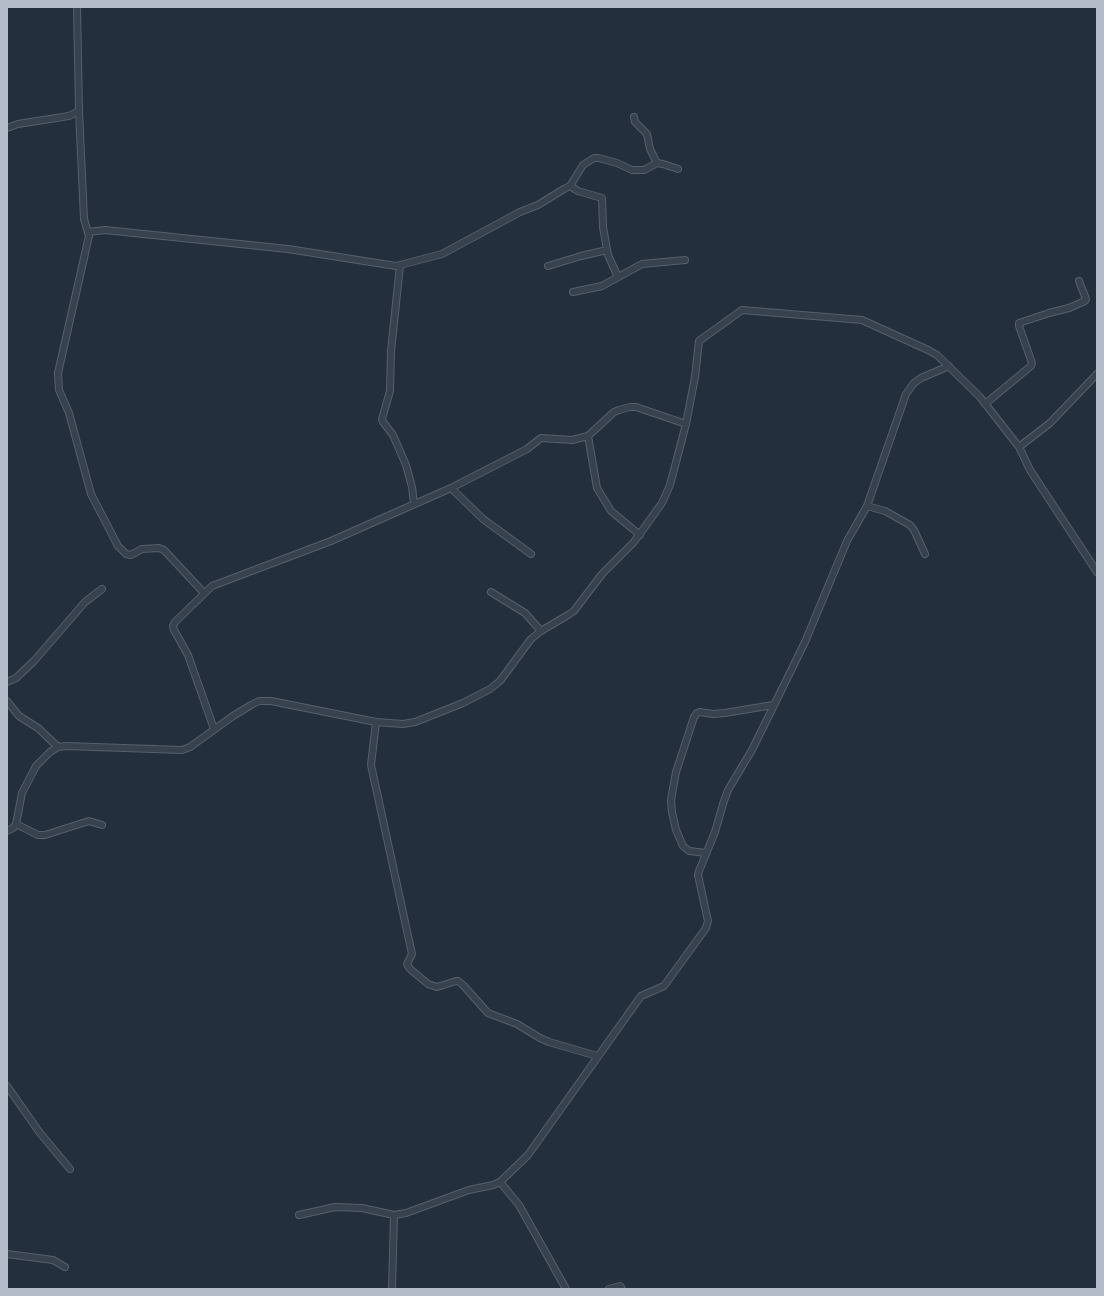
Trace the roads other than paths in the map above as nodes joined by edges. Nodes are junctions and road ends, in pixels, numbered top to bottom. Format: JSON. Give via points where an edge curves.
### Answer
{"nodes":[{"id":1,"x":77,"y":7,"type":"edge"},
{"id":2,"x":79,"y":111,"type":"junction"},
{"id":3,"x":634,"y":117,"type":"dead end"},
{"id":4,"x":7,"y":128,"type":"edge"},
{"id":5,"x":657,"y":163,"type":"junction"},
{"id":6,"x":678,"y":169,"type":"dead end"},
{"id":7,"x":570,"y":186,"type":"junction"},
{"id":8,"x":88,"y":232,"type":"junction"},
{"id":9,"x":607,"y":250,"type":"junction"},
{"id":10,"x":685,"y":260,"type":"dead end"},
{"id":11,"x":400,"y":265,"type":"junction"},
{"id":12,"x":548,"y":266,"type":"dead end"},
{"id":13,"x":618,"y":277,"type":"junction"},
{"id":14,"x":1080,"y":281,"type":"dead end"},
{"id":15,"x":573,"y":292,"type":"dead end"},
{"id":16,"x":949,"y":366,"type":"junction"},
{"id":17,"x":1097,"y":374,"type":"edge"},
{"id":18,"x":985,"y":404,"type":"junction"},
{"id":19,"x":686,"y":424,"type":"junction"},
{"id":20,"x":588,"y":436,"type":"junction"},
{"id":21,"x":1019,"y":446,"type":"junction"},
{"id":22,"x":451,"y":488,"type":"junction"},
{"id":23,"x":414,"y":504,"type":"junction"},
{"id":24,"x":867,"y":506,"type":"junction"},
{"id":25,"x":640,"y":535,"type":"junction"},
{"id":26,"x":531,"y":554,"type":"dead end"},
{"id":27,"x":924,"y":554,"type":"dead end"},
{"id":28,"x":1097,"y":572,"type":"edge"},
{"id":29,"x":102,"y":589,"type":"dead end"},
{"id":30,"x":491,"y":592,"type":"dead end"},
{"id":31,"x":204,"y":593,"type":"junction"},
{"id":32,"x":541,"y":631,"type":"junction"},
{"id":33,"x":7,"y":682,"type":"edge"},
{"id":34,"x":7,"y":701,"type":"edge"},
{"id":35,"x":773,"y":705,"type":"junction"},
{"id":36,"x":376,"y":722,"type":"junction"},
{"id":37,"x":214,"y":729,"type":"junction"},
{"id":38,"x":58,"y":747,"type":"junction"},
{"id":39,"x":16,"y":824,"type":"junction"},
{"id":40,"x":102,"y":825,"type":"dead end"},
{"id":41,"x":7,"y":832,"type":"edge"},
{"id":42,"x":706,"y":853,"type":"junction"},
{"id":43,"x":597,"y":1056,"type":"junction"},
{"id":44,"x":7,"y":1086,"type":"edge"},
{"id":45,"x":70,"y":1169,"type":"dead end"},
{"id":46,"x":500,"y":1182,"type":"junction"},
{"id":47,"x":299,"y":1215,"type":"dead end"},
{"id":48,"x":394,"y":1215,"type":"junction"},
{"id":49,"x":7,"y":1254,"type":"edge"},
{"id":50,"x":65,"y":1267,"type":"dead end"},
{"id":51,"x":392,"y":1289,"type":"edge"},
{"id":52,"x":566,"y":1289,"type":"edge"},
{"id":53,"x":609,"y":1289,"type":"edge"},
{"id":54,"x":622,"y":1289,"type":"edge"}],
"edges":[{"from":1,"to":2,"type":"street"},
{"from":2,"to":4,"type":"street","via":[[69,116],[25,122]]},
{"from":2,"to":8,"type":"street","via":[[84,219]]},
{"from":3,"to":5,"type":"street","via":[[635,122],[647,134],[650,149]]},
{"from":5,"to":6,"type":"street"},
{"from":5,"to":7,"type":"street","via":[[638,171],[594,158],[583,166]]},
{"from":7,"to":9,"type":"street","via":[[602,198]]},
{"from":7,"to":11,"type":"street","via":[[442,254]]},
{"from":8,"to":11,"type":"street","via":[[105,230],[288,249]]},
{"from":8,"to":31,"type":"street","via":[[58,373],[58,384],[69,412],[90,494],[118,546],[126,554],[131,555],[142,549],[164,550]]},
{"from":9,"to":12,"type":"street"},
{"from":9,"to":13,"type":"street"},
{"from":10,"to":13,"type":"street","via":[[642,264]]},
{"from":11,"to":23,"type":"street","via":[[390,391],[382,419],[393,435],[406,465]]},
{"from":13,"to":15,"type":"street","via":[[602,286]]},
{"from":14,"to":18,"type":"street","via":[[1086,299],[1084,302],[1019,323],[1032,362],[1031,366]]},
{"from":16,"to":18,"type":"street"},
{"from":16,"to":19,"type":"street","via":[[928,350],[862,320],[742,310],[699,341]]},
{"from":16,"to":24,"type":"street","via":[[921,378],[906,394]]},
{"from":17,"to":21,"type":"street","via":[[1050,423]]},
{"from":18,"to":21,"type":"street"},
{"from":19,"to":20,"type":"street","via":[[630,407],[614,412]]},
{"from":19,"to":25,"type":"street","via":[[665,498]]},
{"from":20,"to":22,"type":"street","via":[[572,440],[541,438],[521,452]]},
{"from":20,"to":25,"type":"street","via":[[597,488],[611,511]]},
{"from":21,"to":28,"type":"street","via":[[1030,470]]},
{"from":22,"to":23,"type":"street"},
{"from":22,"to":26,"type":"street","via":[[483,519]]},
{"from":23,"to":31,"type":"street","via":[[330,541],[216,584]]},
{"from":24,"to":27,"type":"street","via":[[885,511],[910,525]]},
{"from":24,"to":35,"type":"street","via":[[850,534],[809,632]]},
{"from":25,"to":32,"type":"street","via":[[602,574],[574,611]]},
{"from":29,"to":33,"type":"street","via":[[85,602],[34,661],[16,678]]},
{"from":30,"to":32,"type":"street","via":[[524,613]]},
{"from":31,"to":37,"type":"street","via":[[173,626],[188,655]]},
{"from":32,"to":36,"type":"street","via":[[527,644],[500,681],[481,694],[415,722]]},
{"from":34,"to":38,"type":"street","via":[[19,716],[38,728]]},
{"from":35,"to":42,"type":"street","via":[[752,750],[728,790]]},
{"from":35,"to":42,"type":"street","via":[[725,713],[700,712],[694,717],[676,772],[671,800],[672,812],[683,846],[689,851]]},
{"from":36,"to":37,"type":"street","via":[[271,701],[259,701]]},
{"from":36,"to":43,"type":"street","via":[[371,765],[412,954],[407,964],[410,969],[428,984],[437,987],[458,981],[488,1013],[517,1024],[549,1042]]},
{"from":37,"to":38,"type":"street","via":[[182,750]]},
{"from":38,"to":39,"type":"street","via":[[36,766],[22,793]]},
{"from":39,"to":40,"type":"street","via":[[45,835],[89,821]]},
{"from":39,"to":41,"type":"street"},
{"from":42,"to":43,"type":"street","via":[[698,876],[708,921],[706,928],[664,986],[641,996]]},
{"from":43,"to":46,"type":"street","via":[[528,1155]]},
{"from":44,"to":45,"type":"street","via":[[40,1133]]},
{"from":46,"to":48,"type":"street"},
{"from":46,"to":52,"type":"street","via":[[519,1205]]},
{"from":47,"to":48,"type":"street","via":[[335,1207],[362,1208]]},
{"from":48,"to":51,"type":"street"},
{"from":49,"to":50,"type":"street","via":[[53,1260]]},
{"from":53,"to":54,"type":"street","via":[[620,1286]]}]}
